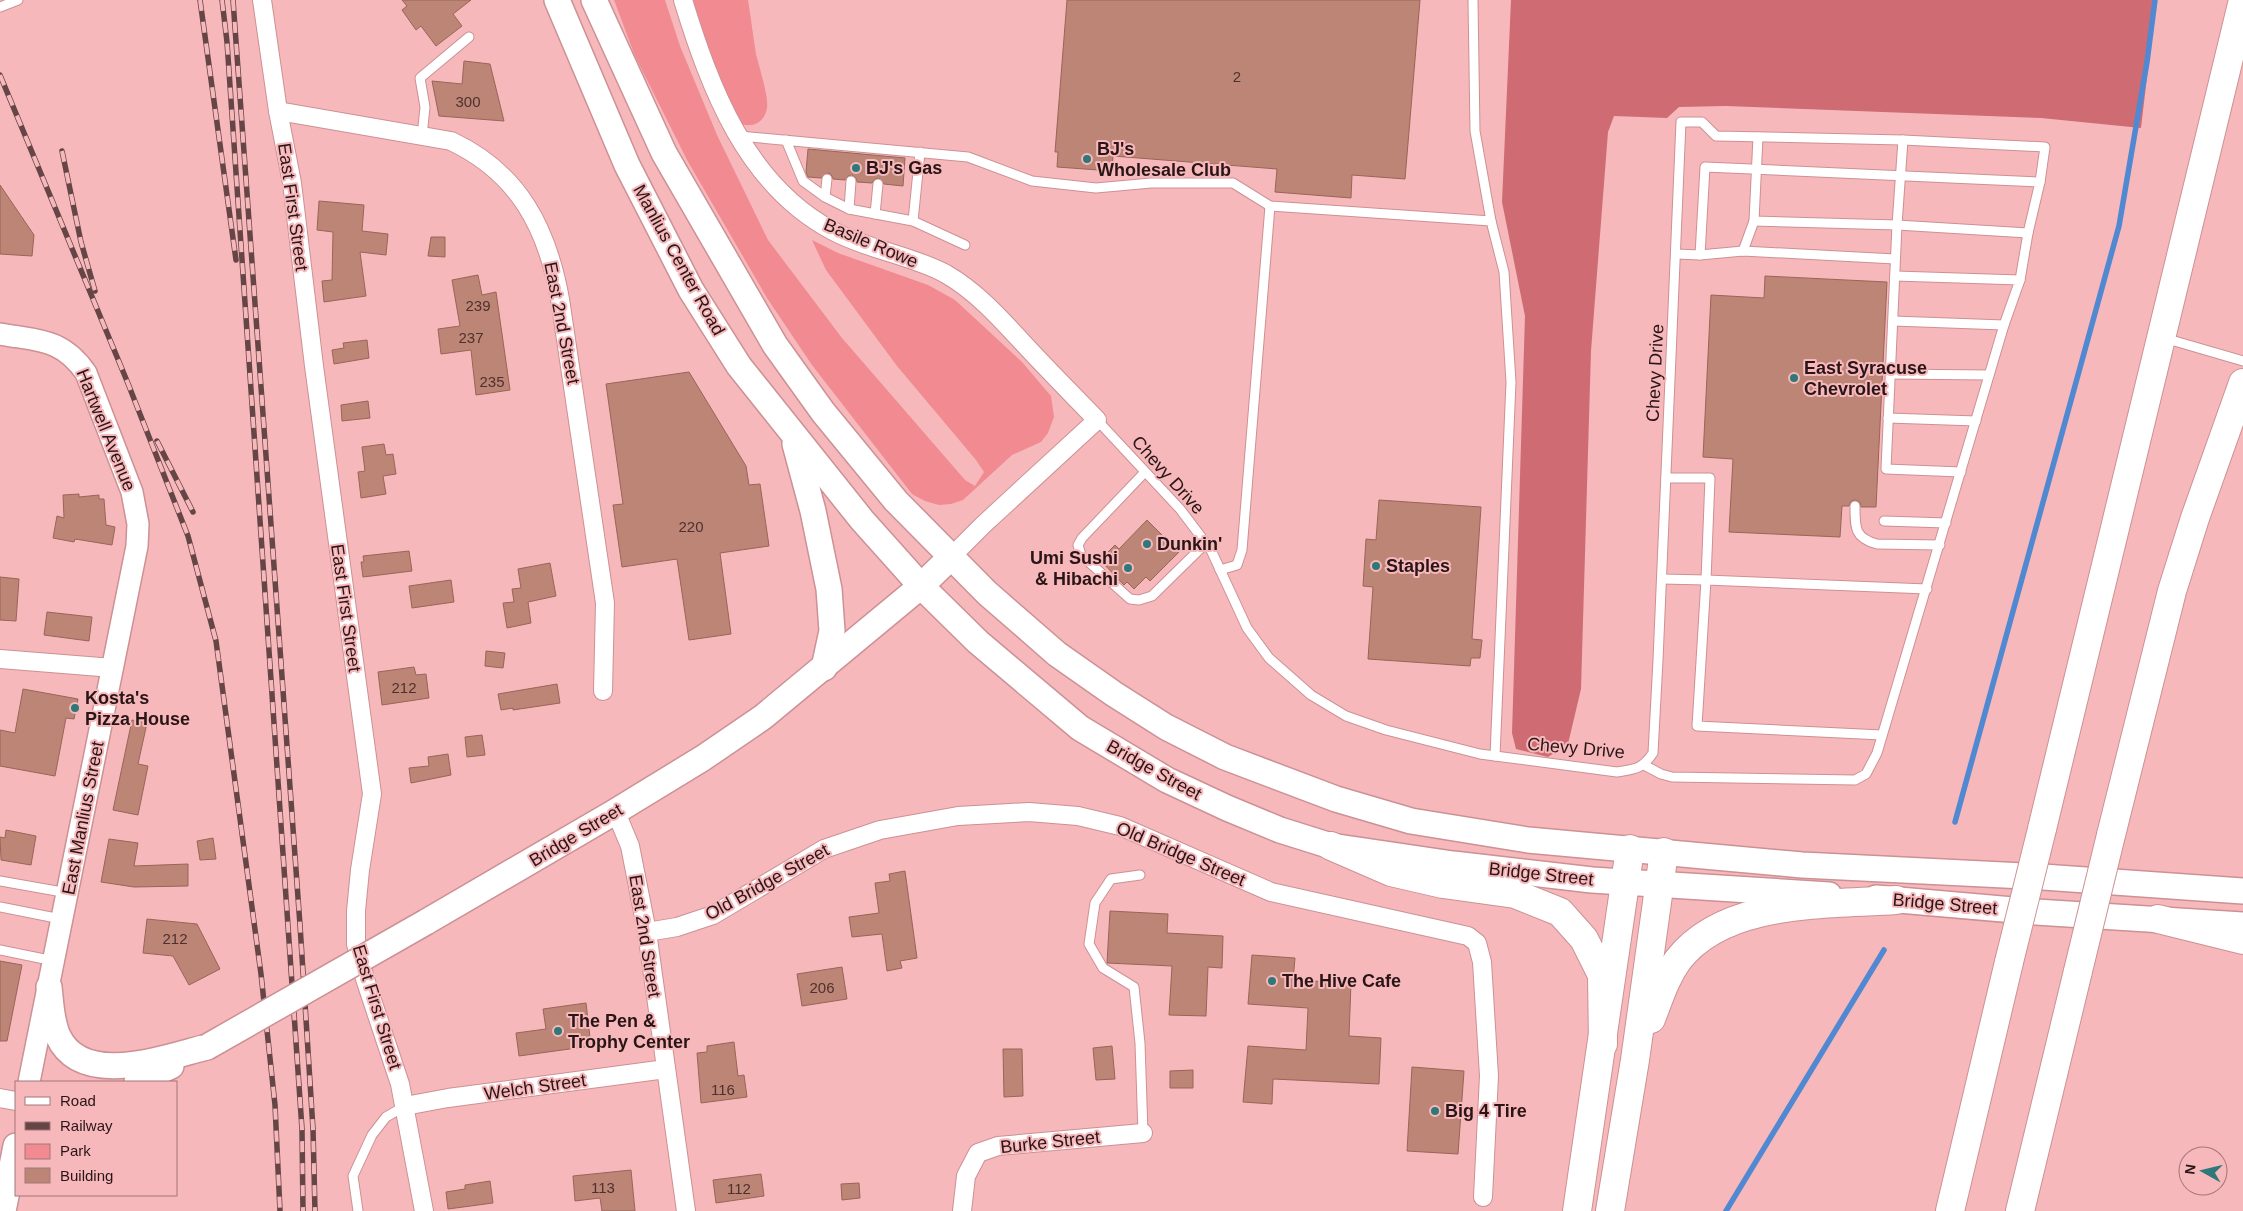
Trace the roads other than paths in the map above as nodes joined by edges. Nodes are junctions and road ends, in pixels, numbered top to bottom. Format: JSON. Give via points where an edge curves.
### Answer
{"nodes":[{"id":1,"x":18,"y":0,"type":"edge"},
{"id":2,"x":262,"y":0,"type":"edge"},
{"id":3,"x":557,"y":0,"type":"edge"},
{"id":4,"x":594,"y":0,"type":"edge"},
{"id":5,"x":683,"y":0,"type":"edge"},
{"id":6,"x":1473,"y":0,"type":"edge"},
{"id":7,"x":2243,"y":0,"type":"edge"},
{"id":8,"x":0,"y":7,"type":"edge"},
{"id":9,"x":469,"y":37,"type":"dead end"},
{"id":10,"x":278,"y":111,"type":"junction"},
{"id":11,"x":422,"y":136,"type":"junction"},
{"id":12,"x":738,"y":136,"type":"junction"},
{"id":13,"x":1758,"y":137,"type":"junction"},
{"id":14,"x":786,"y":140,"type":"junction"},
{"id":15,"x":1903,"y":140,"type":"junction"},
{"id":16,"x":920,"y":152,"type":"junction"},
{"id":17,"x":1758,"y":170,"type":"junction"},
{"id":18,"x":1900,"y":175,"type":"junction"},
{"id":19,"x":827,"y":179,"type":"dead end"},
{"id":20,"x":851,"y":181,"type":"dead end"},
{"id":21,"x":2040,"y":182,"type":"junction"},
{"id":22,"x":878,"y":184,"type":"dead end"},
{"id":23,"x":825,"y":197,"type":"junction"},
{"id":24,"x":1270,"y":206,"type":"junction"},
{"id":25,"x":849,"y":209,"type":"junction"},
{"id":26,"x":875,"y":214,"type":"junction"},
{"id":27,"x":914,"y":221,"type":"junction"},
{"id":28,"x":1491,"y":221,"type":"junction"},
{"id":29,"x":1754,"y":221,"type":"junction"},
{"id":30,"x":1897,"y":225,"type":"junction"},
{"id":31,"x":2028,"y":233,"type":"junction"},
{"id":32,"x":965,"y":245,"type":"dead end"},
{"id":33,"x":1743,"y":251,"type":"junction"},
{"id":34,"x":1676,"y":254,"type":"junction"},
{"id":35,"x":1700,"y":255,"type":"junction"},
{"id":36,"x":1896,"y":259,"type":"junction"},
{"id":37,"x":1895,"y":276,"type":"junction"},
{"id":38,"x":2020,"y":280,"type":"junction"},
{"id":39,"x":1893,"y":320,"type":"junction"},
{"id":40,"x":2004,"y":325,"type":"junction"},
{"id":41,"x":0,"y":334,"type":"edge"},
{"id":42,"x":2162,"y":337,"type":"junction"},
{"id":43,"x":2243,"y":360,"type":"edge"},
{"id":44,"x":1890,"y":374,"type":"junction"},
{"id":45,"x":1989,"y":375,"type":"junction"},
{"id":46,"x":2243,"y":383,"type":"edge"},
{"id":47,"x":1888,"y":418,"type":"junction"},
{"id":48,"x":1098,"y":420,"type":"junction"},
{"id":49,"x":1976,"y":422,"type":"junction"},
{"id":50,"x":792,"y":434,"type":"junction"},
{"id":51,"x":1145,"y":472,"type":"junction"},
{"id":52,"x":1961,"y":472,"type":"junction"},
{"id":53,"x":1666,"y":478,"type":"junction"},
{"id":54,"x":1855,"y":506,"type":"dead end"},
{"id":55,"x":1884,"y":521,"type":"dead end"},
{"id":56,"x":1946,"y":523,"type":"junction"},
{"id":57,"x":138,"y":524,"type":"joint"},
{"id":58,"x":1206,"y":543,"type":"junction"},
{"id":59,"x":1940,"y":545,"type":"junction"},
{"id":60,"x":952,"y":556,"type":"junction"},
{"id":61,"x":1220,"y":570,"type":"junction"},
{"id":62,"x":1662,"y":579,"type":"junction"},
{"id":63,"x":1706,"y":580,"type":"junction"},
{"id":64,"x":920,"y":586,"type":"junction"},
{"id":65,"x":1927,"y":588,"type":"junction"},
{"id":66,"x":0,"y":659,"type":"edge"},
{"id":67,"x":113,"y":668,"type":"junction"},
{"id":68,"x":824,"y":668,"type":"junction"},
{"id":69,"x":602,"y":690,"type":"dead end"},
{"id":70,"x":1882,"y":735,"type":"junction"},
{"id":71,"x":1495,"y":756,"type":"junction"},
{"id":72,"x":1644,"y":765,"type":"junction"},
{"id":73,"x":613,"y":813,"type":"junction"},
{"id":74,"x":1331,"y":846,"type":"junction"},
{"id":75,"x":1630,"y":849,"type":"junction"},
{"id":76,"x":1664,"y":852,"type":"junction"},
{"id":77,"x":1140,"y":875,"type":"dead end"},
{"id":78,"x":0,"y":880,"type":"edge"},
{"id":79,"x":1626,"y":882,"type":"junction"},
{"id":80,"x":1660,"y":884,"type":"junction"},
{"id":81,"x":2243,"y":891,"type":"edge"},
{"id":82,"x":68,"y":893,"type":"junction"},
{"id":83,"x":1896,"y":900,"type":"junction"},
{"id":84,"x":0,"y":907,"type":"edge"},
{"id":85,"x":63,"y":919,"type":"junction"},
{"id":86,"x":2158,"y":919,"type":"junction"},
{"id":87,"x":2243,"y":924,"type":"edge"},
{"id":88,"x":647,"y":932,"type":"junction"},
{"id":89,"x":2243,"y":940,"type":"edge"},
{"id":90,"x":0,"y":950,"type":"edge"},
{"id":91,"x":54,"y":962,"type":"junction"},
{"id":92,"x":49,"y":987,"type":"junction"},
{"id":93,"x":1603,"y":1044,"type":"junction"},
{"id":94,"x":207,"y":1047,"type":"junction"},
{"id":95,"x":1635,"y":1060,"type":"junction"},
{"id":96,"x":666,"y":1069,"type":"junction"},
{"id":97,"x":29,"y":1081,"type":"edge"},
{"id":98,"x":138,"y":1081,"type":"edge"},
{"id":99,"x":162,"y":1081,"type":"edge"},
{"id":100,"x":0,"y":1098,"type":"edge"},
{"id":101,"x":15,"y":1101,"type":"edge"},
{"id":102,"x":405,"y":1106,"type":"junction"},
{"id":103,"x":1143,"y":1133,"type":"joint"},
{"id":104,"x":15,"y":1152,"type":"edge"},
{"id":105,"x":1483,"y":1197,"type":"dead end"},
{"id":106,"x":6,"y":1202,"type":"edge"},
{"id":107,"x":358,"y":1211,"type":"edge"},
{"id":108,"x":424,"y":1211,"type":"edge"},
{"id":109,"x":686,"y":1211,"type":"edge"},
{"id":110,"x":962,"y":1211,"type":"edge"},
{"id":111,"x":1577,"y":1211,"type":"edge"},
{"id":112,"x":1610,"y":1211,"type":"edge"},
{"id":113,"x":1950,"y":1211,"type":"edge"},
{"id":114,"x":2020,"y":1211,"type":"edge"}],
"edges":[{"from":1,"to":8,"type":"lane"},
{"from":2,"to":10,"type":"street","name":"East First Street"},
{"from":3,"to":50,"type":"main road","name":"Manlius Center Road","via":[[627,165],[691,290],[739,366]]},
{"from":4,"to":60,"type":"main road","via":[[664,153],[776,345],[823,412],[896,501]]},
{"from":5,"to":12,"type":"street","name":"Basile Rowe","via":[[724,110]]},
{"from":6,"to":28,"type":"lane","via":[[1475,131]]},
{"from":7,"to":42,"type":"highway"},
{"from":9,"to":11,"type":"lane","via":[[420,78],[425,107]]},
{"from":10,"to":11,"type":"street","name":"East 2nd Street"},
{"from":10,"to":102,"type":"street","name":"East First Street","via":[[292,183],[372,794],[360,870],[356,944]]},
{"from":11,"to":69,"type":"street","name":"East 2nd Street","via":[[451,141],[473,151],[512,186],[541,230],[555,273],[605,603]]},
{"from":12,"to":14,"type":"lane"},
{"from":12,"to":48,"type":"street","name":"Basile Rowe","via":[[773,186],[803,212],[833,232],[945,274],[979,297]]},
{"from":13,"to":15,"type":"lane"},
{"from":13,"to":17,"type":"lane"},
{"from":13,"to":34,"type":"lane","name":"Chevy Drive","via":[[1716,136],[1702,122],[1682,122]]},
{"from":14,"to":16,"type":"lane","via":[[830,148]]},
{"from":14,"to":23,"type":"lane","via":[[803,181]]},
{"from":15,"to":18,"type":"lane"},
{"from":15,"to":21,"type":"lane","via":[[2045,148]]},
{"from":16,"to":24,"type":"lane","via":[[968,157],[1032,182],[1096,188],[1151,183],[1233,184]]},
{"from":16,"to":27,"type":"lane"},
{"from":17,"to":18,"type":"lane"},
{"from":17,"to":29,"type":"lane"},
{"from":17,"to":35,"type":"lane","via":[[1704,167]]},
{"from":18,"to":21,"type":"lane"},
{"from":18,"to":30,"type":"lane"},
{"from":19,"to":23,"type":"lane"},
{"from":20,"to":25,"type":"lane"},
{"from":21,"to":31,"type":"lane"},
{"from":22,"to":26,"type":"lane"},
{"from":23,"to":25,"type":"lane"},
{"from":24,"to":28,"type":"lane"},
{"from":24,"to":61,"type":"lane","via":[[1242,550],[1237,565]]},
{"from":25,"to":26,"type":"lane"},
{"from":26,"to":27,"type":"lane"},
{"from":27,"to":32,"type":"lane"},
{"from":28,"to":71,"type":"lane","via":[[1504,272],[1511,382]]},
{"from":29,"to":30,"type":"lane"},
{"from":29,"to":33,"type":"lane"},
{"from":30,"to":31,"type":"lane"},
{"from":30,"to":36,"type":"lane"},
{"from":31,"to":38,"type":"lane"},
{"from":33,"to":35,"type":"lane"},
{"from":33,"to":36,"type":"lane"},
{"from":34,"to":35,"type":"lane"},
{"from":34,"to":53,"type":"lane","name":"Chevy Drive"},
{"from":36,"to":37,"type":"lane"},
{"from":37,"to":38,"type":"lane"},
{"from":37,"to":39,"type":"lane"},
{"from":38,"to":40,"type":"lane"},
{"from":39,"to":40,"type":"lane"},
{"from":39,"to":44,"type":"lane"},
{"from":40,"to":45,"type":"lane"},
{"from":41,"to":57,"type":"street","name":"Hartwell Avenue","via":[[51,343],[64,348],[77,359],[86,373],[132,492]]},
{"from":42,"to":43,"type":"lane"},
{"from":42,"to":113,"type":"highway","bridge":true},
{"from":44,"to":45,"type":"lane"},
{"from":44,"to":47,"type":"lane"},
{"from":45,"to":49,"type":"lane"},
{"from":46,"to":114,"type":"highway","bridge":true,"via":[[2172,591]]},
{"from":47,"to":49,"type":"lane"},
{"from":47,"to":52,"type":"lane","via":[[1886,470]]},
{"from":48,"to":51,"type":"lane","name":"Chevy Drive"},
{"from":48,"to":60,"type":"street","name":"Bridge Street"},
{"from":49,"to":52,"type":"lane"},
{"from":50,"to":64,"type":"main road","name":"Manlius Center Road"},
{"from":50,"to":68,"type":"main road","via":[[813,511],[829,589],[832,631]]},
{"from":51,"to":58,"type":"lane","name":"Chevy Drive"},
{"from":51,"to":58,"type":"lane","via":[[1082,538],[1078,545],[1081,555],[1130,599],[1139,600],[1152,596]]},
{"from":52,"to":56,"type":"lane"},
{"from":53,"to":62,"type":"lane","name":"Chevy Drive"},
{"from":53,"to":63,"type":"lane","via":[[1710,478]]},
{"from":54,"to":59,"type":"lane","via":[[1855,526],[1859,535],[1868,541],[1876,544]]},
{"from":55,"to":56,"type":"lane"},
{"from":56,"to":59,"type":"lane"},
{"from":57,"to":67,"type":"street","name":"East Manlius Street","via":[[137,546]]},
{"from":58,"to":61,"type":"lane","name":"Chevy Drive"},
{"from":59,"to":65,"type":"lane"},
{"from":60,"to":64,"type":"main road","name":"Bridge Street"},
{"from":60,"to":75,"type":"main road","name":"Bridge Street","via":[[987,593],[1057,654],[1166,727],[1225,757],[1336,799],[1411,821],[1528,840]]},
{"from":61,"to":71,"type":"lane","name":"Chevy Drive","via":[[1247,628],[1269,658],[1311,695],[1346,716],[1386,730]]},
{"from":62,"to":63,"type":"lane"},
{"from":62,"to":72,"type":"lane","name":"Chevy Drive","via":[[1653,753]]},
{"from":63,"to":65,"type":"lane"},
{"from":63,"to":70,"type":"lane","via":[[1697,726]]},
{"from":64,"to":68,"type":"main road","name":"Bridge Street"},
{"from":64,"to":74,"type":"main road","name":"Bridge Street","via":[[978,642],[1080,728],[1167,780],[1263,822]]},
{"from":65,"to":70,"type":"lane"},
{"from":66,"to":67,"type":"street"},
{"from":67,"to":82,"type":"street","name":"East Manlius Street"},
{"from":68,"to":73,"type":"main road","name":"Bridge Street","via":[[764,717]]},
{"from":70,"to":72,"type":"lane","via":[[1866,774],[1855,780],[1672,777]]},
{"from":71,"to":72,"type":"lane","name":"Chevy Drive","via":[[1617,772]]},
{"from":73,"to":88,"type":"street","name":"East 2nd Street","via":[[630,846]]},
{"from":73,"to":94,"type":"main road","name":"Bridge Street","bridge":true},
{"from":74,"to":79,"type":"main road","name":"Bridge Street","via":[[1453,864]]},
{"from":74,"to":93,"type":"highway","via":[[1390,872],[1443,884],[1515,894],[1560,912],[1584,939],[1602,975]]},
{"from":75,"to":76,"type":"main road","name":"Bridge Street"},
{"from":75,"to":79,"type":"highway"},
{"from":76,"to":80,"type":"highway"},
{"from":76,"to":81,"type":"main road","name":"Bridge Street","via":[[1802,866],[2042,877]]},
{"from":77,"to":103,"type":"lane","via":[[1112,879],[1095,903],[1088,944],[1102,968],[1134,987],[1140,1043]]},
{"from":78,"to":82,"type":"lane"},
{"from":79,"to":80,"type":"main road","name":"Bridge Street"},
{"from":79,"to":93,"type":"highway"},
{"from":80,"to":83,"type":"main road","name":"Bridge Street"},
{"from":80,"to":95,"type":"highway"},
{"from":82,"to":85,"type":"street","name":"East Manlius Street"},
{"from":83,"to":86,"type":"main road","name":"Bridge Street"},
{"from":83,"to":95,"type":"highway","via":[[1766,910],[1734,920],[1711,932],[1679,959],[1666,978]]},
{"from":84,"to":85,"type":"lane"},
{"from":85,"to":91,"type":"street","name":"East Manlius Street"},
{"from":86,"to":87,"type":"main road","name":"Bridge Street"},
{"from":86,"to":89,"type":"highway"},
{"from":88,"to":96,"type":"street","name":"East 2nd Street"},
{"from":88,"to":105,"type":"street","name":"Old Bridge Street","via":[[677,927],[713,915],[824,849],[880,830],[958,816],[1029,812],[1078,816],[1120,826],[1271,892],[1468,936],[1477,943],[1482,962],[1488,1067]]},
{"from":90,"to":91,"type":"lane"},
{"from":91,"to":92,"type":"street","name":"East Manlius Street"},
{"from":92,"to":94,"type":"main road","via":[[58,1036],[84,1060],[105,1066],[127,1066]]},
{"from":92,"to":97,"type":"street","name":"East Manlius Street"},
{"from":93,"to":111,"type":"highway"},
{"from":94,"to":98,"type":"main road","name":"Bridge Street"},
{"from":94,"to":99,"type":"main road","name":"Bridge Street"},
{"from":95,"to":112,"type":"highway"},
{"from":96,"to":102,"type":"street","name":"Welch Street"},
{"from":96,"to":109,"type":"street","name":"East 2nd Street"},
{"from":100,"to":101,"type":"street"},
{"from":102,"to":107,"type":"lane","via":[[386,1117],[372,1135],[353,1176]]},
{"from":102,"to":108,"type":"street","name":"East First Street"},
{"from":103,"to":110,"type":"street","name":"Burke Street","via":[[998,1146],[978,1153],[968,1170]]},
{"from":104,"to":106,"type":"main road"}]}
